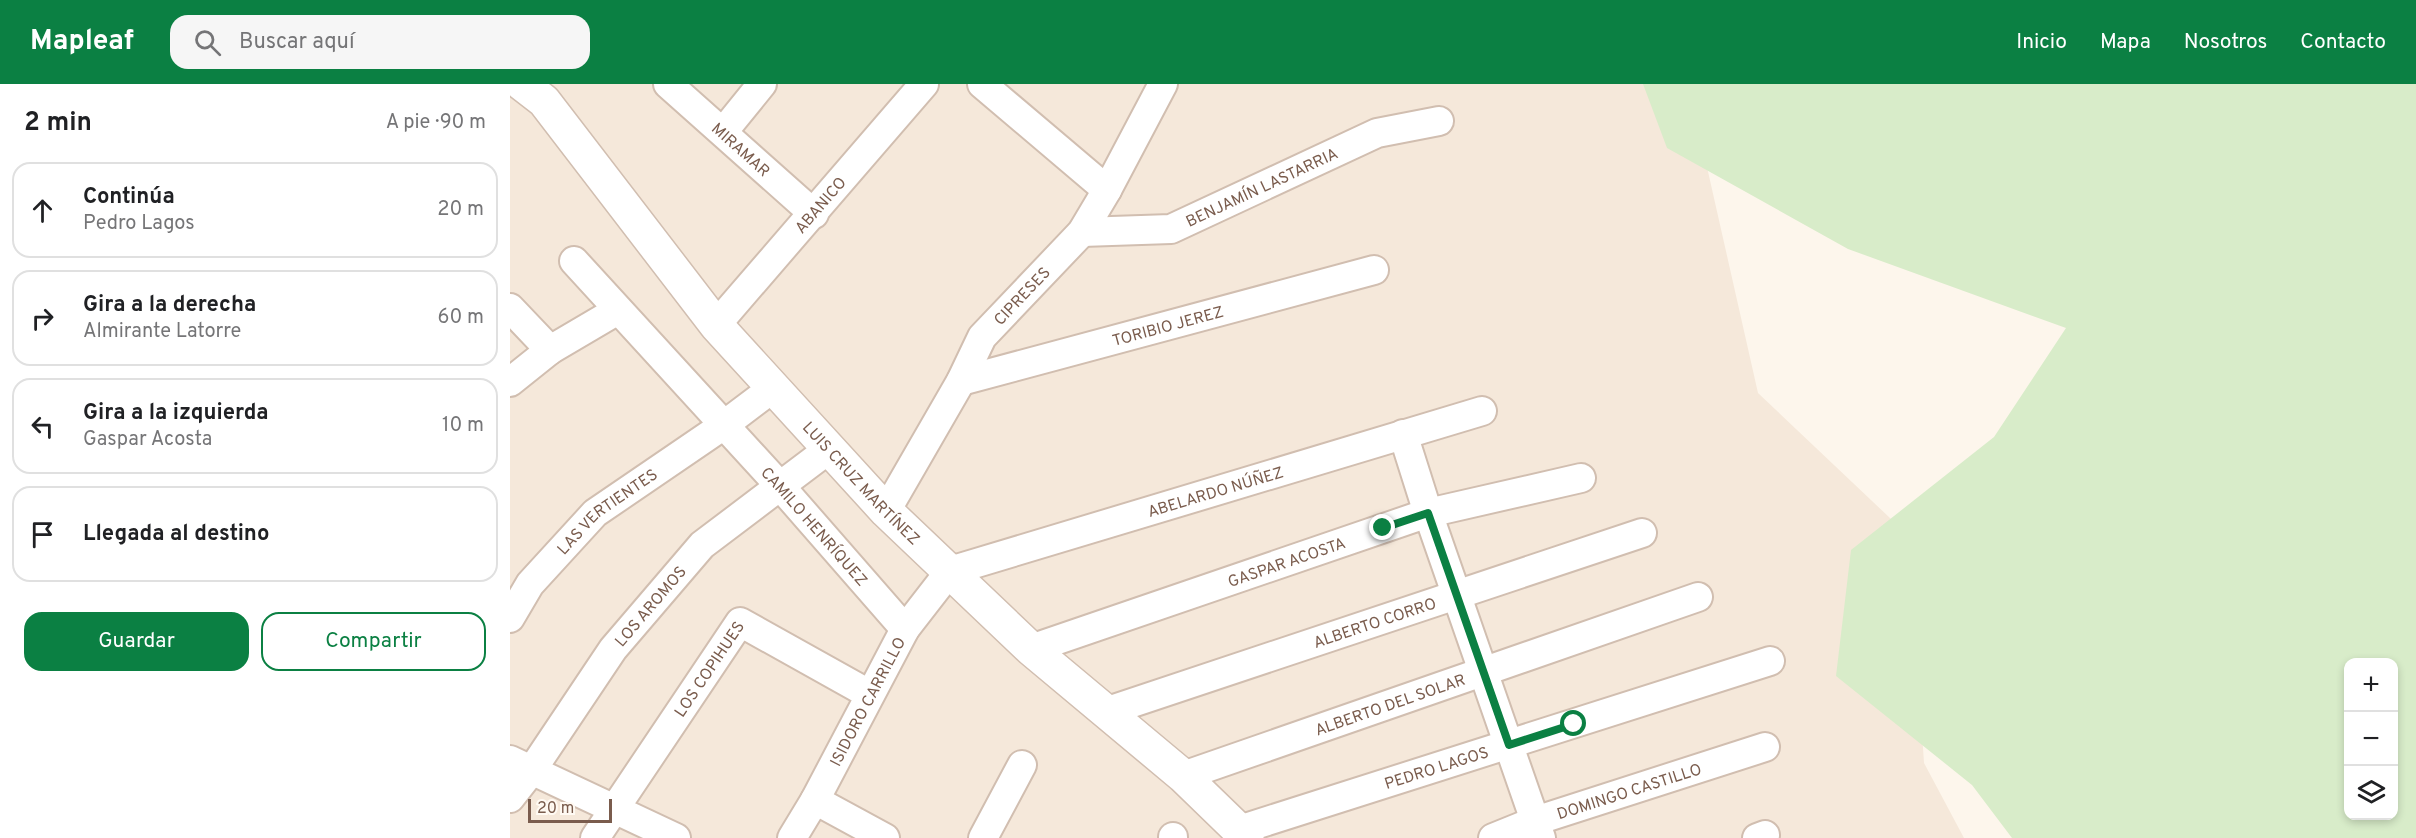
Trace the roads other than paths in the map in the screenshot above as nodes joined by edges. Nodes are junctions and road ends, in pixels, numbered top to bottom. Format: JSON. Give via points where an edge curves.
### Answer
{"nodes":[{"id":1,"x":522,"y":84,"type":"edge"},
{"id":2,"x":668,"y":84,"type":"edge"},
{"id":3,"x":762,"y":84,"type":"edge"},
{"id":4,"x":924,"y":84,"type":"edge"},
{"id":5,"x":982,"y":84,"type":"edge"},
{"id":6,"x":1163,"y":84,"type":"edge"},
{"id":7,"x":1439,"y":121,"type":"dead end"},
{"id":8,"x":723,"y":132,"type":"junction"},
{"id":9,"x":1107,"y":190,"type":"junction"},
{"id":10,"x":814,"y":214,"type":"junction"},
{"id":11,"x":1082,"y":232,"type":"junction"},
{"id":12,"x":574,"y":261,"type":"dead end"},
{"id":13,"x":1374,"y":270,"type":"dead end"},
{"id":14,"x":510,"y":308,"type":"edge"},
{"id":15,"x":618,"y":310,"type":"junction"},
{"id":16,"x":716,"y":325,"type":"junction"},
{"id":17,"x":550,"y":350,"type":"junction"},
{"id":18,"x":961,"y":381,"type":"junction"},
{"id":19,"x":510,"y":382,"type":"edge"},
{"id":20,"x":772,"y":388,"type":"junction"},
{"id":21,"x":1482,"y":411,"type":"dead end"},
{"id":22,"x":724,"y":425,"type":"junction"},
{"id":23,"x":1403,"y":434,"type":"junction"},
{"id":24,"x":829,"y":449,"type":"junction"},
{"id":25,"x":1581,"y":478,"type":"dead end"},
{"id":26,"x":781,"y":487,"type":"junction"},
{"id":27,"x":886,"y":512,"type":"junction"},
{"id":28,"x":1428,"y":513,"type":"junction"},
{"id":29,"x":1642,"y":533,"type":"dead end"},
{"id":30,"x":950,"y":571,"type":"junction"},
{"id":31,"x":1456,"y":595,"type":"junction"},
{"id":32,"x":1698,"y":597,"type":"dead end"},
{"id":33,"x":510,"y":618,"type":"edge"},
{"id":34,"x":905,"y":629,"type":"junction"},
{"id":35,"x":1031,"y":649,"type":"junction"},
{"id":36,"x":1770,"y":661,"type":"dead end"},
{"id":37,"x":1483,"y":672,"type":"junction"},
{"id":38,"x":869,"y":694,"type":"junction"},
{"id":39,"x":1105,"y":712,"type":"junction"},
{"id":40,"x":1509,"y":745,"type":"junction"},
{"id":41,"x":1765,"y":747,"type":"dead end"},
{"id":42,"x":521,"y":765,"type":"edge"},
{"id":43,"x":1022,"y":765,"type":"dead end"},
{"id":44,"x":1183,"y":776,"type":"junction"},
{"id":45,"x":510,"y":798,"type":"edge"},
{"id":46,"x":815,"y":800,"type":"junction"},
{"id":47,"x":615,"y":810,"type":"junction"},
{"id":48,"x":1538,"y":830,"type":"edge"},
{"id":49,"x":1243,"y":834,"type":"edge"},
{"id":50,"x":594,"y":838,"type":"edge"},
{"id":51,"x":676,"y":838,"type":"edge"},
{"id":52,"x":792,"y":838,"type":"edge"},
{"id":53,"x":885,"y":838,"type":"edge"},
{"id":54,"x":983,"y":838,"type":"edge"},
{"id":55,"x":1493,"y":838,"type":"edge"}],
"edges":[{"from":1,"to":16,"type":"street","name":"LUIS CRUZ MARTÍNEZ","via":[[544,101]]},
{"from":2,"to":8,"type":"street","name":"MIRAMAR"},
{"from":3,"to":8,"type":"street"},
{"from":4,"to":10,"type":"street","name":"ABANICO"},
{"from":5,"to":9,"type":"street"},
{"from":6,"to":9,"type":"street","name":"CIPRESES"},
{"from":7,"to":11,"type":"street","name":"BENJAMÍN LASTARRIA","via":[[1377,133],[1171,229]]},
{"from":8,"to":10,"type":"street","name":"MIRAMAR"},
{"from":9,"to":11,"type":"street","name":"CIPRESES"},
{"from":10,"to":16,"type":"street","name":"ABANICO"},
{"from":11,"to":18,"type":"street","name":"CIPRESES","via":[[982,336]]},
{"from":12,"to":15,"type":"street"},
{"from":13,"to":18,"type":"street","name":"TORIBIO JEREZ"},
{"from":14,"to":17,"type":"street"},
{"from":15,"to":17,"type":"street"},
{"from":15,"to":22,"type":"street"},
{"from":16,"to":20,"type":"street","name":"LUIS CRUZ MARTÍNEZ"},
{"from":17,"to":19,"type":"street"},
{"from":18,"to":27,"type":"street","name":"CIPRESES"},
{"from":20,"to":22,"type":"street","name":"LAS VERTIENTES"},
{"from":20,"to":24,"type":"street","name":"LUIS CRUZ MARTÍNEZ"},
{"from":21,"to":23,"type":"street","name":"ABELARDO NÚÑEZ"},
{"from":22,"to":26,"type":"street","name":"CAMILO HENRÍQUEZ"},
{"from":22,"to":33,"type":"street","name":"LAS VERTIENTES","via":[[595,513],[530,584]]},
{"from":23,"to":28,"type":"street"},
{"from":23,"to":30,"type":"street","name":"ABELARDO NÚÑEZ"},
{"from":24,"to":26,"type":"street","name":"LOS AROMOS"},
{"from":24,"to":27,"type":"street","name":"LUIS CRUZ MARTÍNEZ"},
{"from":25,"to":28,"type":"street","name":"GASPAR ACOSTA"},
{"from":26,"to":34,"type":"street","name":"CAMILO HENRÍQUEZ"},
{"from":26,"to":42,"type":"street","name":"LOS AROMOS","via":[[702,544]]},
{"from":27,"to":30,"type":"street","name":"LUIS CRUZ MARTÍNEZ"},
{"from":28,"to":31,"type":"street"},
{"from":28,"to":35,"type":"street","name":"GASPAR ACOSTA"},
{"from":29,"to":31,"type":"street","name":"ALBERTO CORRO"},
{"from":30,"to":34,"type":"street","name":"ISIDORO CARRILLO"},
{"from":30,"to":35,"type":"street","name":"LUIS CRUZ MARTÍNEZ"},
{"from":31,"to":37,"type":"street"},
{"from":31,"to":39,"type":"street","name":"ALBERTO CORRO"},
{"from":32,"to":37,"type":"street","name":"ALBERTO DEL SOLAR"},
{"from":34,"to":38,"type":"street","name":"ISIDORO CARRILLO"},
{"from":35,"to":39,"type":"street","name":"LUIS CRUZ MARTÍNEZ"},
{"from":36,"to":40,"type":"street","name":"PEDRO LAGOS"},
{"from":37,"to":40,"type":"street"},
{"from":37,"to":44,"type":"street","name":"ALBERTO DEL SOLAR"},
{"from":38,"to":46,"type":"street","name":"ISIDORO CARRILLO"},
{"from":38,"to":47,"type":"street","name":"LOS COPIHUES","via":[[740,622]]},
{"from":39,"to":44,"type":"street","name":"LUIS CRUZ MARTÍNEZ"},
{"from":40,"to":48,"type":"street"},
{"from":40,"to":49,"type":"street","name":"PEDRO LAGOS"},
{"from":41,"to":48,"type":"street","name":"DOMINGO CASTILLO"},
{"from":42,"to":45,"type":"street","name":"LOS AROMOS"},
{"from":42,"to":47,"type":"street"},
{"from":43,"to":54,"type":"street"},
{"from":44,"to":49,"type":"street","name":"LUIS CRUZ MARTÍNEZ"},
{"from":46,"to":52,"type":"street","name":"ISIDORO CARRILLO"},
{"from":46,"to":53,"type":"street"},
{"from":47,"to":50,"type":"street","name":"LOS COPIHUES"},
{"from":47,"to":51,"type":"street"},
{"from":48,"to":55,"type":"street","name":"DOMINGO CASTILLO"}]}
